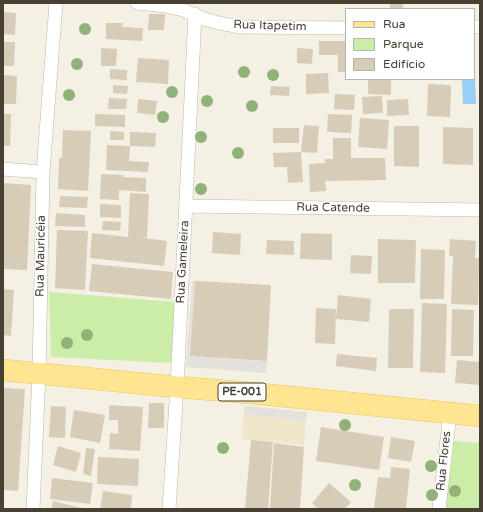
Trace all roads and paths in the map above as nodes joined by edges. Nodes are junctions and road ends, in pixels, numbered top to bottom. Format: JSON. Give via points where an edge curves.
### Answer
{"nodes":[{"id":1,"x":56,"y":3,"type":"edge"},
{"id":2,"x":137,"y":3,"type":"edge"},
{"id":3,"x":195,"y":14,"type":"junction"},
{"id":4,"x":345,"y":28,"type":"edge"},
{"id":5,"x":3,"y":169,"type":"edge"},
{"id":6,"x":43,"y":172,"type":"junction"},
{"id":7,"x":186,"y":206,"type":"junction"},
{"id":8,"x":480,"y":210,"type":"edge"},
{"id":9,"x":3,"y":370,"type":"edge"},
{"id":10,"x":39,"y":374,"type":"junction"},
{"id":11,"x":177,"y":387,"type":"junction"},
{"id":12,"x":450,"y":413,"type":"junction"},
{"id":13,"x":480,"y":416,"type":"edge"},
{"id":14,"x":33,"y":509,"type":"edge"},
{"id":15,"x":169,"y":509,"type":"edge"},
{"id":16,"x":439,"y":509,"type":"edge"}],
"edges":[{"from":1,"to":6,"type":"street","name":"Rua Mauricéia"},
{"from":2,"to":3,"type":"street","name":"Rua Itapetim","via":[[171,7]]},
{"from":3,"to":4,"type":"street","name":"Rua Itapetim","via":[[219,24],[239,27]]},
{"from":3,"to":7,"type":"street","name":"Rua Gameleira"},
{"from":5,"to":6,"type":"street"},
{"from":6,"to":10,"type":"street","name":"Rua Mauricéia"},
{"from":7,"to":8,"type":"street","name":"Rua Catende"},
{"from":7,"to":11,"type":"street","name":"Rua Gameleira"},
{"from":9,"to":10,"type":"main road","number":"PE-001"},
{"from":10,"to":11,"type":"main road","number":"PE-001"},
{"from":10,"to":14,"type":"street","name":"Rua Mauricéia"},
{"from":11,"to":12,"type":"main road","number":"PE-001"},
{"from":11,"to":15,"type":"street","name":"Rua Gameleira"},
{"from":12,"to":13,"type":"main road","number":"PE-001"},
{"from":12,"to":16,"type":"street","name":"Rua Flores"}]}
